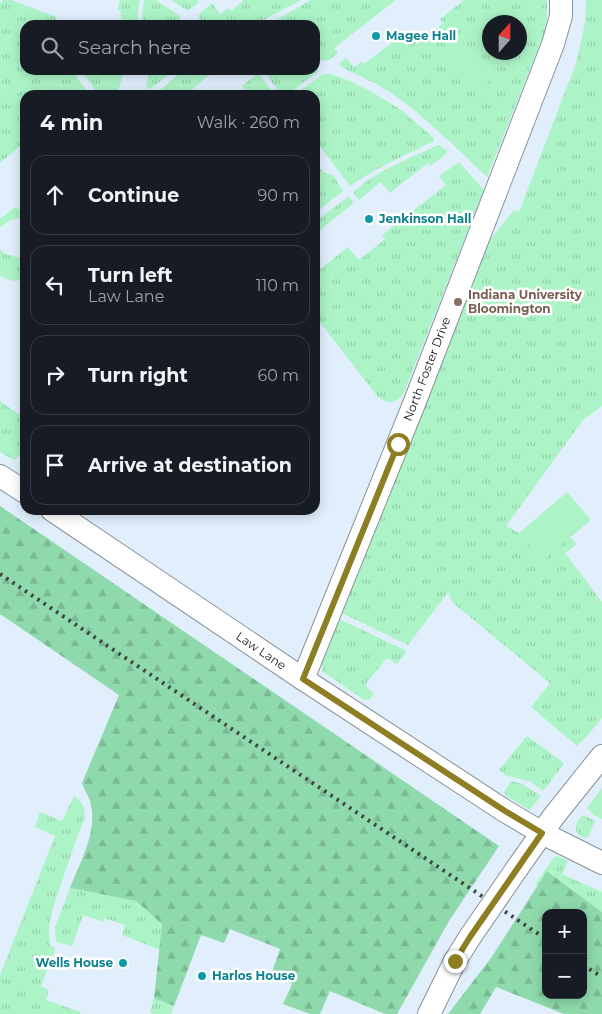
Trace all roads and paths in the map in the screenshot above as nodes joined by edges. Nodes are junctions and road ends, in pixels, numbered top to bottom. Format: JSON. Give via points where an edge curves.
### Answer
{"nodes":[{"id":1,"x":561,"y":0,"type":"edge"},
{"id":2,"x":0,"y":476,"type":"edge"},
{"id":3,"x":20,"y":489,"type":"edge"},
{"id":4,"x":59,"y":515,"type":"edge"},
{"id":5,"x":303,"y":679,"type":"junction"},
{"id":6,"x":602,"y":756,"type":"edge"},
{"id":7,"x":542,"y":833,"type":"junction"},
{"id":8,"x":602,"y":862,"type":"edge"},
{"id":9,"x":429,"y":1014,"type":"edge"}],
"edges":[{"from":1,"to":5,"type":"street","name":"North Foster Drive","via":[[562,16],[553,44],[414,404]]},
{"from":2,"to":3,"type":"street"},
{"from":4,"to":5,"type":"street","name":"Law Lane"},
{"from":5,"to":7,"type":"street","name":"Law Lane"},
{"from":6,"to":7,"type":"street"},
{"from":7,"to":8,"type":"street","name":"Law Lane"},
{"from":7,"to":9,"type":"street","bridge":true,"via":[[455,961]]}]}
